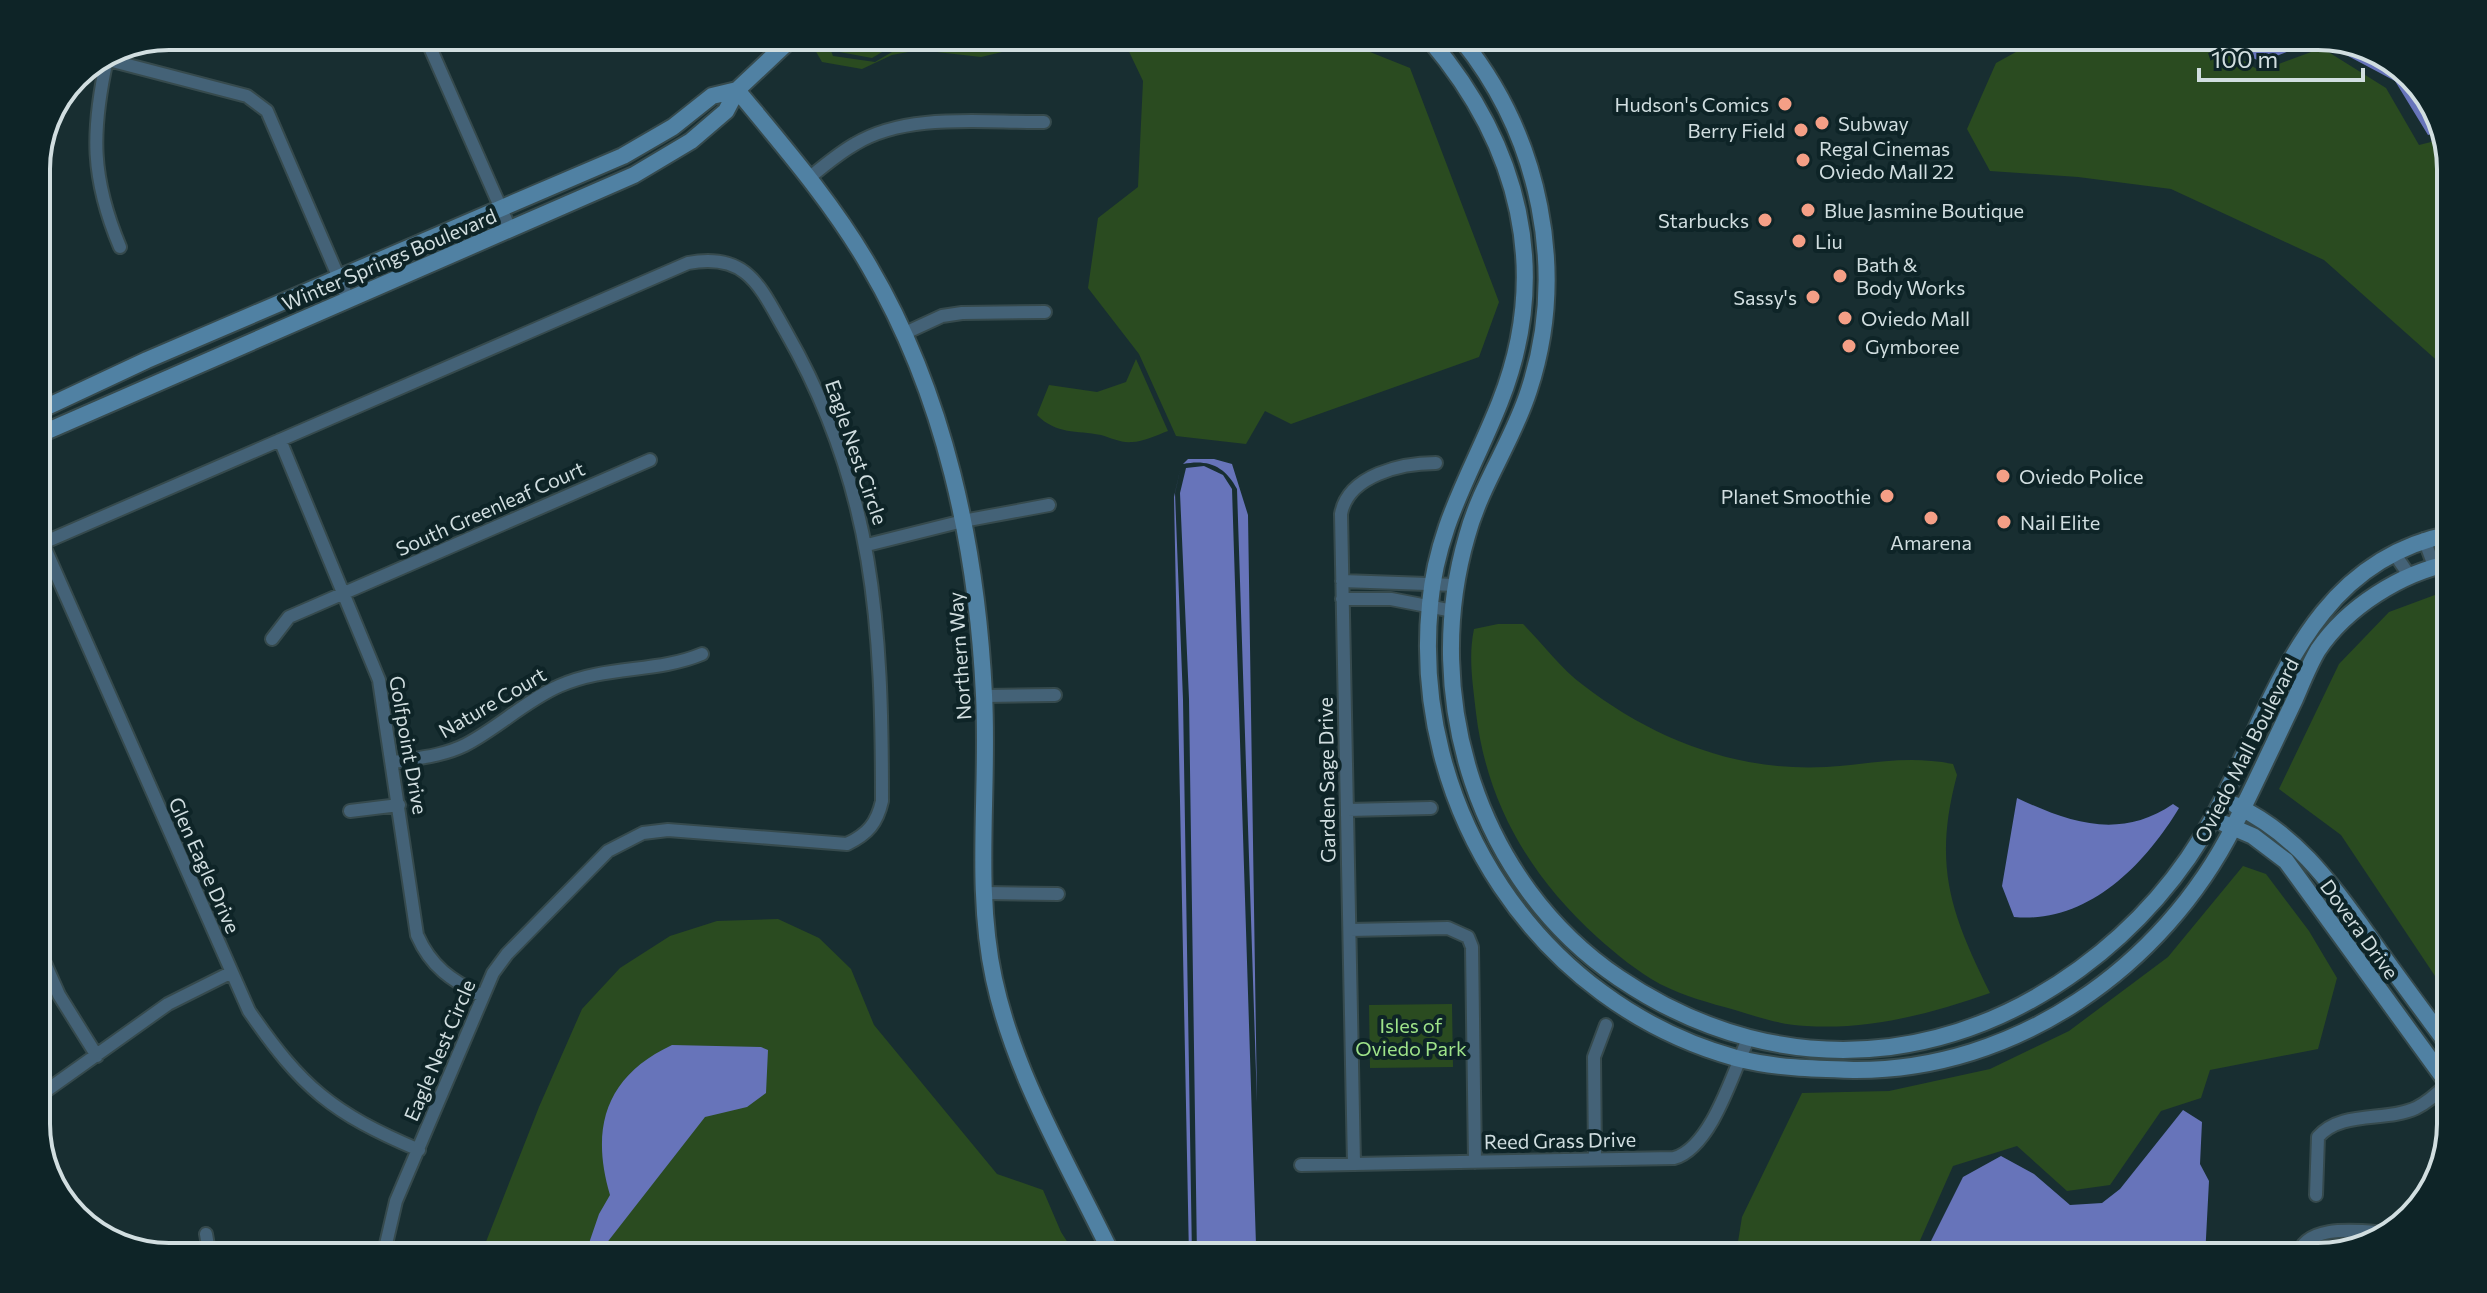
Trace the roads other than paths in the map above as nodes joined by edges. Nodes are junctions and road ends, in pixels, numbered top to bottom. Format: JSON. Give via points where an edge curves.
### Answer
{"nodes":[{"id":1,"x":431,"y":50,"type":"edge"},
{"id":2,"x":780,"y":50,"type":"edge"},
{"id":3,"x":1438,"y":50,"type":"edge"},
{"id":4,"x":1470,"y":50,"type":"edge"},
{"id":5,"x":117,"y":62,"type":"edge"},
{"id":6,"x":102,"y":72,"type":"edge"},
{"id":7,"x":737,"y":90,"type":"junction"},
{"id":8,"x":1044,"y":122,"type":"dead end"},
{"id":9,"x":810,"y":177,"type":"junction"},
{"id":10,"x":502,"y":209,"type":"junction"},
{"id":11,"x":510,"y":229,"type":"junction"},
{"id":12,"x":120,"y":247,"type":"dead end"},
{"id":13,"x":337,"y":277,"type":"junction"},
{"id":14,"x":348,"y":299,"type":"junction"},
{"id":15,"x":1045,"y":312,"type":"dead end"},
{"id":16,"x":903,"y":334,"type":"junction"},
{"id":17,"x":50,"y":406,"type":"edge"},
{"id":18,"x":50,"y":430,"type":"edge"},
{"id":19,"x":280,"y":440,"type":"junction"},
{"id":20,"x":650,"y":460,"type":"dead end"},
{"id":21,"x":1436,"y":463,"type":"dead end"},
{"id":22,"x":1049,"y":505,"type":"dead end"},
{"id":23,"x":963,"y":521,"type":"junction"},
{"id":24,"x":2437,"y":537,"type":"edge"},
{"id":25,"x":2424,"y":539,"type":"junction"},
{"id":26,"x":50,"y":540,"type":"edge"},
{"id":27,"x":867,"y":545,"type":"junction"},
{"id":28,"x":2394,"y":553,"type":"junction"},
{"id":29,"x":2437,"y":565,"type":"edge"},
{"id":30,"x":2434,"y":566,"type":"junction"},
{"id":31,"x":50,"y":570,"type":"edge"},
{"id":32,"x":2409,"y":575,"type":"junction"},
{"id":33,"x":1342,"y":581,"type":"junction"},
{"id":34,"x":1393,"y":582,"type":"junction"},
{"id":35,"x":1432,"y":585,"type":"junction"},
{"id":36,"x":1456,"y":585,"type":"junction"},
{"id":37,"x":345,"y":593,"type":"junction"},
{"id":38,"x":1342,"y":599,"type":"junction"},
{"id":39,"x":1391,"y":599,"type":"junction"},
{"id":40,"x":1429,"y":607,"type":"junction"},
{"id":41,"x":1453,"y":611,"type":"junction"},
{"id":42,"x":272,"y":639,"type":"dead end"},
{"id":43,"x":702,"y":654,"type":"dead end"},
{"id":44,"x":1055,"y":695,"type":"dead end"},
{"id":45,"x":984,"y":696,"type":"junction"},
{"id":46,"x":394,"y":762,"type":"junction"},
{"id":47,"x":2223,"y":799,"type":"junction"},
{"id":48,"x":399,"y":805,"type":"junction"},
{"id":49,"x":1431,"y":808,"type":"dead end"},
{"id":50,"x":2242,"y":808,"type":"junction"},
{"id":51,"x":1347,"y":810,"type":"junction"},
{"id":52,"x":350,"y":811,"type":"dead end"},
{"id":53,"x":2213,"y":819,"type":"junction"},
{"id":54,"x":2233,"y":828,"type":"junction"},
{"id":55,"x":985,"y":893,"type":"junction"},
{"id":56,"x":1058,"y":894,"type":"dead end"},
{"id":57,"x":1350,"y":930,"type":"junction"},
{"id":58,"x":230,"y":973,"type":"junction"},
{"id":59,"x":50,"y":975,"type":"edge"},
{"id":60,"x":482,"y":996,"type":"junction"},
{"id":61,"x":1606,"y":1025,"type":"dead end"},
{"id":62,"x":2437,"y":1029,"type":"edge"},
{"id":63,"x":1748,"y":1039,"type":"junction"},
{"id":64,"x":97,"y":1056,"type":"junction"},
{"id":65,"x":1739,"y":1059,"type":"junction"},
{"id":66,"x":2437,"y":1069,"type":"edge"},
{"id":67,"x":50,"y":1088,"type":"edge"},
{"id":68,"x":2437,"y":1094,"type":"edge"},
{"id":69,"x":419,"y":1150,"type":"junction"},
{"id":70,"x":1595,"y":1159,"type":"junction"},
{"id":71,"x":1475,"y":1162,"type":"junction"},
{"id":72,"x":1354,"y":1164,"type":"junction"},
{"id":73,"x":1301,"y":1165,"type":"dead end"},
{"id":74,"x":2316,"y":1195,"type":"dead end"},
{"id":75,"x":2366,"y":1233,"type":"edge"},
{"id":76,"x":206,"y":1234,"type":"dead end"},
{"id":77,"x":208,"y":1243,"type":"edge"},
{"id":78,"x":386,"y":1243,"type":"edge"},
{"id":79,"x":1106,"y":1243,"type":"edge"},
{"id":80,"x":2306,"y":1243,"type":"edge"}],
"edges":[{"from":1,"to":10,"type":"street"},
{"from":2,"to":7,"type":"street","name":"Winter Springs Boulevard"},
{"from":3,"to":35,"type":"street","name":"Oviedo Mall Boulevard","via":[[1480,106],[1517,194],[1524,297],[1515,361],[1453,504]]},
{"from":4,"to":36,"type":"street","name":"Oviedo Mall Boulevard","via":[[1516,128],[1534,180],[1548,291],[1529,391],[1480,495]]},
{"from":5,"to":13,"type":"street","via":[[259,103],[267,111]]},
{"from":6,"to":12,"type":"street","via":[[96,179]]},
{"from":7,"to":9,"type":"street","name":"Northern Way"},
{"from":7,"to":10,"type":"street","name":"Winter Springs Boulevard","via":[[712,96],[623,156]]},
{"from":7,"to":11,"type":"street","name":"Winter Springs Boulevard","via":[[726,111],[691,141],[634,175]]},
{"from":8,"to":9,"type":"street","via":[[919,124],[886,131],[856,143]]},
{"from":9,"to":16,"type":"street","name":"Northern Way","via":[[871,268]]},
{"from":10,"to":11,"type":"street"},
{"from":10,"to":13,"type":"street","name":"Winter Springs Boulevard"},
{"from":11,"to":14,"type":"street","name":"Winter Springs Boulevard"},
{"from":13,"to":14,"type":"street"},
{"from":13,"to":17,"type":"street","name":"Winter Springs Boulevard"},
{"from":14,"to":18,"type":"street","name":"Winter Springs Boulevard"},
{"from":15,"to":16,"type":"street","via":[[942,316]]},
{"from":16,"to":23,"type":"street","name":"Northern Way","via":[[930,398]]},
{"from":19,"to":26,"type":"street","name":"Eagle Nest Circle"},
{"from":19,"to":27,"type":"street","name":"Eagle Nest Circle","via":[[688,263],[721,260],[755,281],[799,355],[830,423]]},
{"from":19,"to":37,"type":"street","name":"Golfpoint Drive"},
{"from":20,"to":37,"type":"street","name":"South Greenleaf Court"},
{"from":21,"to":33,"type":"street","name":"Garden Sage Drive","via":[[1401,466],[1346,495],[1341,514]]},
{"from":22,"to":23,"type":"street"},
{"from":23,"to":27,"type":"street"},
{"from":23,"to":45,"type":"street","name":"Northern Way"},
{"from":24,"to":25,"type":"street","name":"Oviedo Mall Boulevard"},
{"from":25,"to":28,"type":"street","name":"Oviedo Mall Boulevard"},
{"from":25,"to":30,"type":"street"},
{"from":27,"to":60,"type":"street","name":"Eagle Nest Circle","via":[[882,685],[882,801],[871,829],[847,844],[833,845],[668,830],[626,839],[507,954]]},
{"from":28,"to":32,"type":"street"},
{"from":28,"to":47,"type":"street","name":"Oviedo Mall Boulevard","via":[[2313,620]]},
{"from":29,"to":30,"type":"street","name":"Oviedo Mall Boulevard"},
{"from":30,"to":32,"type":"street","name":"Oviedo Mall Boulevard"},
{"from":31,"to":58,"type":"street","name":"Glen Eagle Drive"},
{"from":32,"to":50,"type":"street","name":"Oviedo Mall Boulevard","via":[[2364,603],[2319,649]]},
{"from":33,"to":34,"type":"street"},
{"from":33,"to":38,"type":"street","name":"Garden Sage Drive"},
{"from":34,"to":35,"type":"street"},
{"from":34,"to":39,"type":"street"},
{"from":35,"to":36,"type":"street"},
{"from":35,"to":40,"type":"street","name":"Oviedo Mall Boulevard"},
{"from":36,"to":41,"type":"street","name":"Oviedo Mall Boulevard"},
{"from":37,"to":42,"type":"street","name":"South Greenleaf Court","via":[[289,617]]},
{"from":37,"to":46,"type":"street","name":"Golfpoint Drive","via":[[379,680]]},
{"from":38,"to":39,"type":"street"},
{"from":38,"to":51,"type":"street","name":"Garden Sage Drive"},
{"from":39,"to":40,"type":"street"},
{"from":40,"to":41,"type":"street"},
{"from":40,"to":65,"type":"street","name":"Oviedo Mall Boulevard","via":[[1427,657],[1437,737],[1451,793],[1497,884],[1560,959],[1597,991],[1675,1036]]},
{"from":41,"to":63,"type":"street","name":"Oviedo Mall Boulevard","via":[[1453,705],[1467,771],[1488,827],[1523,881],[1595,962],[1697,1022]]},
{"from":43,"to":46,"type":"street","name":"Nature Court","via":[[675,666],[589,675],[529,702],[466,745]]},
{"from":44,"to":45,"type":"street"},
{"from":45,"to":55,"type":"street","name":"Northern Way"},
{"from":46,"to":48,"type":"street","name":"Golfpoint Drive"},
{"from":47,"to":50,"type":"street","name":"Dovera Drive"},
{"from":47,"to":53,"type":"street","name":"Oviedo Mall Boulevard"},
{"from":48,"to":52,"type":"street"},
{"from":48,"to":60,"type":"street","name":"Golfpoint Drive","via":[[415,922],[425,954],[453,981]]},
{"from":49,"to":51,"type":"street"},
{"from":50,"to":54,"type":"street","name":"Oviedo Mall Boulevard"},
{"from":50,"to":62,"type":"street","name":"Dovera Drive","via":[[2297,844],[2333,884]]},
{"from":51,"to":57,"type":"street","name":"Garden Sage Drive"},
{"from":53,"to":54,"type":"street","name":"Dovera Drive"},
{"from":53,"to":63,"type":"street","name":"Oviedo Mall Boulevard","via":[[2159,896],[2116,939],[2075,973],[2014,1009],[1948,1037],[1889,1047],[1801,1048]]},
{"from":54,"to":65,"type":"street","name":"Oviedo Mall Boulevard","via":[[2188,901],[2136,957],[2087,998],[2027,1031],[1927,1063],[1866,1070],[1807,1069]]},
{"from":54,"to":66,"type":"street","name":"Dovera Drive","via":[[2286,861]]},
{"from":55,"to":56,"type":"street"},
{"from":55,"to":79,"type":"street","name":"Northern Way","via":[[993,977],[1007,1029]]},
{"from":57,"to":71,"type":"street","via":[[1448,928],[1468,937]]},
{"from":57,"to":72,"type":"street","name":"Garden Sage Drive"},
{"from":58,"to":64,"type":"street","via":[[168,1004]]},
{"from":58,"to":69,"type":"street","name":"Glen Eagle Drive","via":[[277,1052],[309,1087],[347,1117]]},
{"from":59,"to":64,"type":"street"},
{"from":60,"to":69,"type":"street","name":"Eagle Nest Circle"},
{"from":61,"to":70,"type":"street","via":[[1594,1057]]},
{"from":63,"to":65,"type":"street","name":"Reed Grass Drive"},
{"from":64,"to":67,"type":"street"},
{"from":65,"to":70,"type":"street","name":"Reed Grass Drive","via":[[1706,1131],[1687,1154]]},
{"from":68,"to":74,"type":"street","via":[[2414,1109],[2324,1130],[2318,1137]]},
{"from":69,"to":78,"type":"street","name":"Eagle Nest Circle","via":[[396,1201]]},
{"from":70,"to":71,"type":"street","name":"Reed Grass Drive"},
{"from":71,"to":72,"type":"street","name":"Reed Grass Drive"},
{"from":72,"to":73,"type":"street","name":"Reed Grass Drive"},
{"from":75,"to":80,"type":"street","via":[[2331,1232]]},
{"from":76,"to":77,"type":"street"}]}
